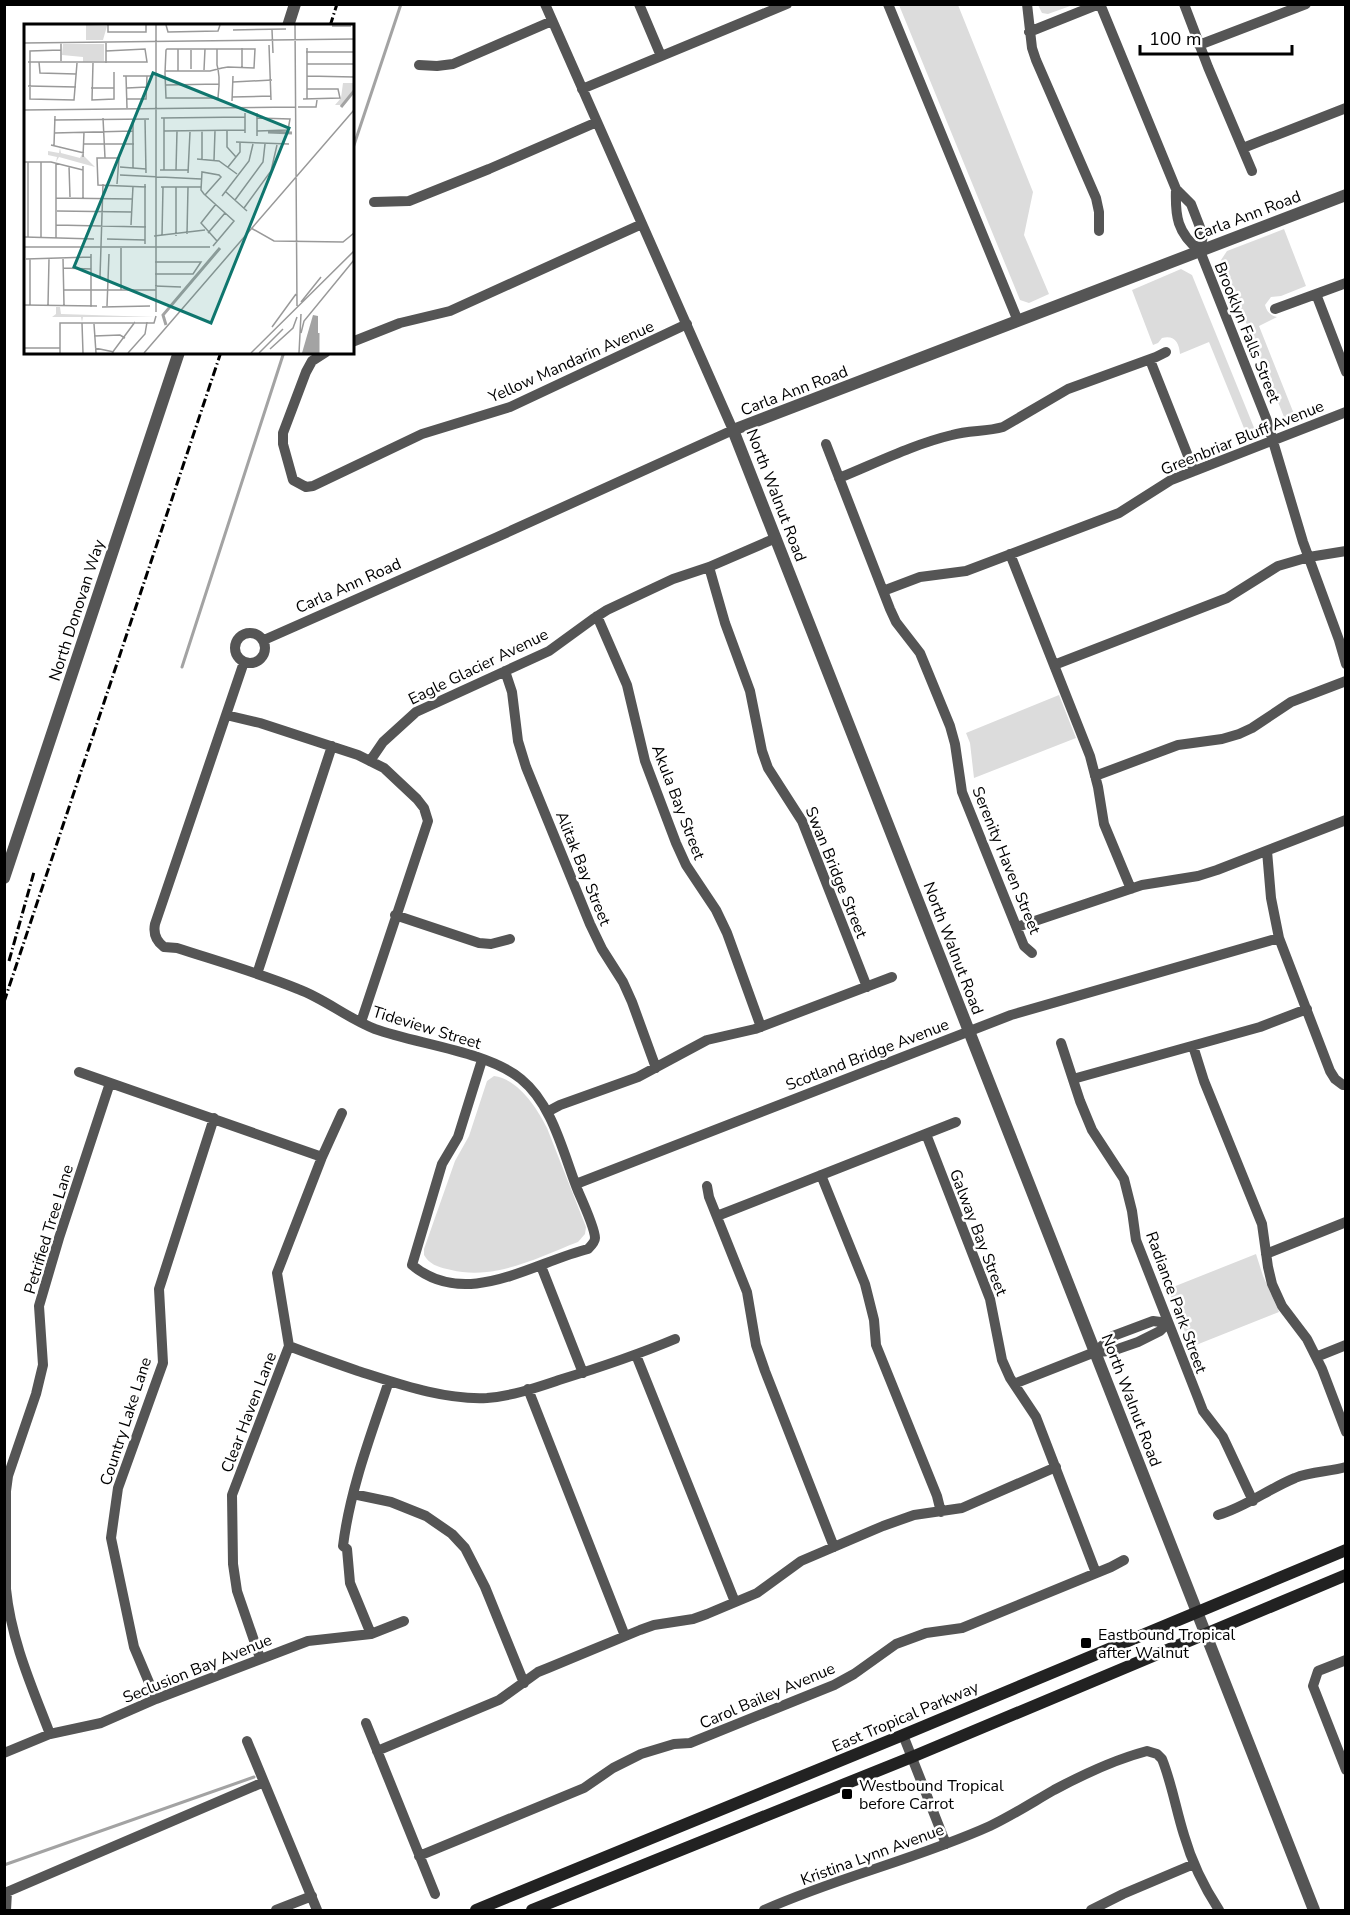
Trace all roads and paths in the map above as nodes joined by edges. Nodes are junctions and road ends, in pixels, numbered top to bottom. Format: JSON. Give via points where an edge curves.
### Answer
{"nodes":[{"id":1,"x":295,"y":4,"type":"edge"},
{"id":2,"x":545,"y":4,"type":"edge"},
{"id":3,"x":639,"y":4,"type":"edge"},
{"id":4,"x":787,"y":4,"type":"edge"},
{"id":5,"x":888,"y":4,"type":"edge"},
{"id":6,"x":1027,"y":4,"type":"edge"},
{"id":7,"x":1099,"y":4,"type":"edge"},
{"id":8,"x":1184,"y":4,"type":"edge"},
{"id":9,"x":1306,"y":4,"type":"edge"},
{"id":10,"x":552,"y":21,"type":"junction"},
{"id":11,"x":289,"y":24,"type":"edge"},
{"id":12,"x":1029,"y":32,"type":"junction"},
{"id":13,"x":1199,"y":45,"type":"junction"},
{"id":14,"x":661,"y":56,"type":"junction"},
{"id":15,"x":418,"y":65,"type":"dead end"},
{"id":16,"x":582,"y":89,"type":"junction"},
{"id":17,"x":1346,"y":108,"type":"edge"},
{"id":18,"x":597,"y":122,"type":"junction"},
{"id":19,"x":1243,"y":147,"type":"junction"},
{"id":20,"x":1252,"y":171,"type":"dead end"},
{"id":21,"x":1176,"y":189,"type":"junction"},
{"id":22,"x":1346,"y":195,"type":"edge"},
{"id":23,"x":374,"y":202,"type":"dead end"},
{"id":24,"x":642,"y":224,"type":"junction"},
{"id":25,"x":1099,"y":231,"type":"dead end"},
{"id":26,"x":1200,"y":251,"type":"junction"},
{"id":27,"x":1346,"y":283,"type":"edge"},
{"id":28,"x":1316,"y":294,"type":"junction"},
{"id":29,"x":1275,"y":309,"type":"dead end"},
{"id":30,"x":1018,"y":321,"type":"junction"},
{"id":31,"x":687,"y":324,"type":"junction"},
{"id":32,"x":354,"y":341,"type":"edge"},
{"id":33,"x":1166,"y":352,"type":"dead end"},
{"id":34,"x":178,"y":354,"type":"edge"},
{"id":35,"x":323,"y":354,"type":"edge"},
{"id":36,"x":1150,"y":360,"type":"junction"},
{"id":37,"x":1346,"y":372,"type":"edge"},
{"id":38,"x":1346,"y":412,"type":"edge"},
{"id":39,"x":733,"y":430,"type":"junction"},
{"id":40,"x":1273,"y":440,"type":"junction"},
{"id":41,"x":826,"y":444,"type":"dead end"},
{"id":42,"x":1194,"y":471,"type":"junction"},
{"id":43,"x":839,"y":478,"type":"junction"},
{"id":44,"x":776,"y":538,"type":"junction"},
{"id":45,"x":1346,"y":552,"type":"edge"},
{"id":46,"x":1010,"y":554,"type":"junction"},
{"id":47,"x":1309,"y":557,"type":"junction"},
{"id":48,"x":709,"y":567,"type":"junction"},
{"id":49,"x":883,"y":591,"type":"junction"},
{"id":50,"x":597,"y":616,"type":"junction"},
{"id":51,"x":264,"y":640,"type":"junction"},
{"id":52,"x":244,"y":662,"type":"junction"},
{"id":53,"x":1346,"y":664,"type":"edge"},
{"id":54,"x":1054,"y":665,"type":"junction"},
{"id":55,"x":505,"y":671,"type":"junction"},
{"id":56,"x":1346,"y":681,"type":"edge"},
{"id":57,"x":226,"y":715,"type":"junction"},
{"id":58,"x":332,"y":746,"type":"junction"},
{"id":59,"x":370,"y":761,"type":"junction"},
{"id":60,"x":1095,"y":776,"type":"junction"},
{"id":61,"x":1346,"y":820,"type":"edge"},
{"id":62,"x":1267,"y":851,"type":"junction"},
{"id":63,"x":4,"y":878,"type":"edge"},
{"id":64,"x":1131,"y":889,"type":"junction"},
{"id":65,"x":395,"y":915,"type":"junction"},
{"id":66,"x":1017,"y":927,"type":"junction"},
{"id":67,"x":1279,"y":938,"type":"junction"},
{"id":68,"x":510,"y":939,"type":"dead end"},
{"id":69,"x":1032,"y":953,"type":"dead end"},
{"id":70,"x":257,"y":974,"type":"junction"},
{"id":71,"x":892,"y":977,"type":"dead end"},
{"id":72,"x":867,"y":987,"type":"junction"},
{"id":73,"x":1307,"y":1009,"type":"junction"},
{"id":74,"x":360,"y":1022,"type":"junction"},
{"id":75,"x":761,"y":1027,"type":"junction"},
{"id":76,"x":969,"y":1031,"type":"junction"},
{"id":77,"x":1060,"y":1043,"type":"dead end"},
{"id":78,"x":1193,"y":1046,"type":"junction"},
{"id":79,"x":482,"y":1060,"type":"junction"},
{"id":80,"x":656,"y":1068,"type":"junction"},
{"id":81,"x":80,"y":1072,"type":"dead end"},
{"id":82,"x":1073,"y":1079,"type":"junction"},
{"id":83,"x":110,"y":1083,"type":"junction"},
{"id":84,"x":1344,"y":1085,"type":"edge"},
{"id":85,"x":547,"y":1112,"type":"junction"},
{"id":86,"x":342,"y":1113,"type":"dead end"},
{"id":87,"x":214,"y":1118,"type":"junction"},
{"id":88,"x":956,"y":1122,"type":"dead end"},
{"id":89,"x":926,"y":1134,"type":"junction"},
{"id":90,"x":322,"y":1157,"type":"junction"},
{"id":91,"x":821,"y":1175,"type":"junction"},
{"id":92,"x":576,"y":1184,"type":"junction"},
{"id":93,"x":707,"y":1186,"type":"dead end"},
{"id":94,"x":717,"y":1216,"type":"junction"},
{"id":95,"x":1346,"y":1222,"type":"edge"},
{"id":96,"x":1266,"y":1254,"type":"junction"},
{"id":97,"x":541,"y":1266,"type":"junction"},
{"id":98,"x":1168,"y":1323,"type":"junction"},
{"id":99,"x":675,"y":1339,"type":"dead end"},
{"id":100,"x":1346,"y":1345,"type":"edge"},
{"id":101,"x":289,"y":1347,"type":"junction"},
{"id":102,"x":1095,"y":1352,"type":"junction"},
{"id":103,"x":636,"y":1355,"type":"junction"},
{"id":104,"x":1316,"y":1357,"type":"junction"},
{"id":105,"x":583,"y":1373,"type":"junction"},
{"id":106,"x":389,"y":1381,"type":"junction"},
{"id":107,"x":1014,"y":1384,"type":"junction"},
{"id":108,"x":528,"y":1389,"type":"junction"},
{"id":109,"x":1346,"y":1432,"type":"edge"},
{"id":110,"x":1056,"y":1467,"type":"junction"},
{"id":111,"x":1346,"y":1467,"type":"edge"},
{"id":112,"x":353,"y":1494,"type":"junction"},
{"id":113,"x":1253,"y":1501,"type":"junction"},
{"id":114,"x":941,"y":1512,"type":"junction"},
{"id":115,"x":1218,"y":1515,"type":"dead end"},
{"id":116,"x":834,"y":1547,"type":"junction"},
{"id":117,"x":1346,"y":1550,"type":"edge"},
{"id":118,"x":1124,"y":1560,"type":"dead end"},
{"id":119,"x":1096,"y":1574,"type":"junction"},
{"id":120,"x":1346,"y":1575,"type":"edge"},
{"id":121,"x":735,"y":1602,"type":"junction"},
{"id":122,"x":1197,"y":1611,"type":"junction"},
{"id":123,"x":404,"y":1621,"type":"dead end"},
{"id":124,"x":1205,"y":1633,"type":"junction"},
{"id":125,"x":371,"y":1634,"type":"junction"},
{"id":126,"x":625,"y":1636,"type":"junction"},
{"id":127,"x":260,"y":1658,"type":"junction"},
{"id":128,"x":1346,"y":1660,"type":"edge"},
{"id":129,"x":524,"y":1683,"type":"junction"},
{"id":130,"x":156,"y":1699,"type":"junction"},
{"id":131,"x":366,"y":1723,"type":"dead end"},
{"id":132,"x":50,"y":1734,"type":"junction"},
{"id":133,"x":903,"y":1735,"type":"junction"},
{"id":134,"x":247,"y":1741,"type":"dead end"},
{"id":135,"x":377,"y":1752,"type":"junction"},
{"id":136,"x":4,"y":1754,"type":"edge"},
{"id":137,"x":912,"y":1757,"type":"junction"},
{"id":138,"x":1346,"y":1770,"type":"edge"},
{"id":139,"x":264,"y":1782,"type":"junction"},
{"id":140,"x":946,"y":1844,"type":"junction"},
{"id":141,"x":419,"y":1856,"type":"junction"},
{"id":142,"x":1194,"y":1864,"type":"junction"},
{"id":143,"x":435,"y":1894,"type":"dead end"},
{"id":144,"x":312,"y":1896,"type":"junction"},
{"id":145,"x":6,"y":1911,"type":"edge"},
{"id":146,"x":276,"y":1911,"type":"edge"},
{"id":147,"x":318,"y":1911,"type":"edge"},
{"id":148,"x":476,"y":1911,"type":"edge"},
{"id":149,"x":532,"y":1911,"type":"edge"},
{"id":150,"x":764,"y":1911,"type":"edge"},
{"id":151,"x":1090,"y":1911,"type":"edge"},
{"id":152,"x":1220,"y":1911,"type":"edge"},
{"id":153,"x":1314,"y":1911,"type":"edge"}],
"edges":[{"from":1,"to":11,"type":"street"},
{"from":2,"to":10,"type":"street","name":"North Walnut Road"},
{"from":3,"to":14,"type":"street"},
{"from":4,"to":14,"type":"street"},
{"from":5,"to":30,"type":"street"},
{"from":6,"to":12,"type":"street"},
{"from":7,"to":12,"type":"street"},
{"from":7,"to":21,"type":"street"},
{"from":8,"to":13,"type":"street"},
{"from":9,"to":13,"type":"street"},
{"from":10,"to":15,"type":"street","via":[[453,64]]},
{"from":10,"to":16,"type":"street","name":"North Walnut Road"},
{"from":12,"to":25,"type":"street","via":[[1035,60],[1096,198]]},
{"from":13,"to":19,"type":"street"},
{"from":14,"to":16,"type":"street"},
{"from":16,"to":18,"type":"street","name":"North Walnut Road"},
{"from":17,"to":19,"type":"street"},
{"from":18,"to":23,"type":"street","via":[[409,201]]},
{"from":18,"to":24,"type":"street","name":"North Walnut Road"},
{"from":19,"to":20,"type":"street"},
{"from":21,"to":26,"type":"street","via":[[1176,213],[1187,241]]},
{"from":21,"to":26,"type":"street","via":[[1191,204],[1203,235]]},
{"from":22,"to":26,"type":"street","name":"Carla Ann Road"},
{"from":24,"to":31,"type":"street","name":"North Walnut Road"},
{"from":24,"to":32,"type":"street","via":[[450,311],[400,323]]},
{"from":26,"to":30,"type":"street","name":"Carla Ann Road"},
{"from":26,"to":40,"type":"street","name":"Brooklyn Falls Street"},
{"from":27,"to":28,"type":"street"},
{"from":28,"to":29,"type":"street"},
{"from":28,"to":37,"type":"street"},
{"from":30,"to":39,"type":"street","name":"Carla Ann Road"},
{"from":31,"to":35,"type":"street","name":"Yellow Mandarin Avenue","via":[[510,407],[422,434],[306,487],[294,480],[283,433],[306,372],[312,361]]},
{"from":31,"to":39,"type":"street","name":"North Walnut Road"},
{"from":33,"to":36,"type":"street"},
{"from":34,"to":63,"type":"street","name":"North Donovan Way"},
{"from":36,"to":42,"type":"street"},
{"from":36,"to":43,"type":"street","via":[[1068,389],[1003,427],[936,439]]},
{"from":38,"to":40,"type":"street","name":"Greenbriar Bluff Avenue"},
{"from":39,"to":44,"type":"street","name":"North Walnut Road"},
{"from":39,"to":51,"type":"street","name":"Carla Ann Road"},
{"from":40,"to":42,"type":"street","name":"Greenbriar Bluff Avenue"},
{"from":40,"to":47,"type":"street","name":"Brooklyn Falls Street"},
{"from":41,"to":43,"type":"street","name":"Serenity Haven Street"},
{"from":42,"to":46,"type":"street","name":"Greenbriar Bluff Avenue","via":[[1171,480],[1119,513]]},
{"from":43,"to":49,"type":"street","name":"Serenity Haven Street"},
{"from":44,"to":48,"type":"street","name":"Eagle Glacier Avenue"},
{"from":44,"to":76,"type":"street","name":"North Walnut Road"},
{"from":45,"to":47,"type":"street"},
{"from":46,"to":49,"type":"street","name":"Greenbriar Bluff Avenue","via":[[966,571],[920,578]]},
{"from":46,"to":54,"type":"street"},
{"from":47,"to":53,"type":"street","name":"Brooklyn Falls Street"},
{"from":47,"to":54,"type":"street","via":[[1278,567],[1227,598]]},
{"from":48,"to":50,"type":"street","name":"Eagle Glacier Avenue","via":[[673,579]]},
{"from":48,"to":72,"type":"street","name":"Swan Bridge Street","via":[[750,691],[768,768],[802,821]]},
{"from":49,"to":66,"type":"street","name":"Serenity Haven Street","via":[[896,622],[920,653],[950,726],[962,792]]},
{"from":50,"to":55,"type":"street","name":"Eagle Glacier Avenue","via":[[549,651]]},
{"from":50,"to":75,"type":"street","name":"Akula Bay Street","via":[[627,685],[645,761],[676,843],[727,933]]},
{"from":51,"to":52,"type":"street","via":[[262,658],[254,663]]},
{"from":51,"to":52,"type":"street","name":"Carla Ann Road","via":[[250,633],[237,640],[235,650]]},
{"from":52,"to":57,"type":"street"},
{"from":54,"to":60,"type":"street"},
{"from":55,"to":59,"type":"street","name":"Eagle Glacier Avenue","via":[[416,712],[383,742]]},
{"from":55,"to":80,"type":"street","name":"Alitak Bay Street","via":[[526,767],[590,924],[632,1002]]},
{"from":56,"to":60,"type":"street","via":[[1291,702],[1239,734],[1178,745]]},
{"from":57,"to":58,"type":"street"},
{"from":57,"to":70,"type":"street","name":"Tideview Street","via":[[154,931],[164,947]]},
{"from":58,"to":59,"type":"street"},
{"from":58,"to":70,"type":"street"},
{"from":59,"to":65,"type":"street","via":[[384,768],[417,799],[428,821]]},
{"from":60,"to":64,"type":"street","via":[[1104,824]]},
{"from":61,"to":62,"type":"street"},
{"from":62,"to":64,"type":"street","via":[[1207,873]]},
{"from":62,"to":67,"type":"street"},
{"from":64,"to":66,"type":"street"},
{"from":65,"to":68,"type":"street","via":[[478,943]]},
{"from":65,"to":74,"type":"street"},
{"from":66,"to":69,"type":"street","name":"Serenity Haven Street","via":[[1024,946]]},
{"from":67,"to":73,"type":"street"},
{"from":67,"to":76,"type":"street","name":"Scotland Bridge Avenue","via":[[1039,1006]]},
{"from":70,"to":74,"type":"street","name":"Tideview Street","via":[[320,998]]},
{"from":71,"to":72,"type":"street"},
{"from":72,"to":75,"type":"street"},
{"from":73,"to":78,"type":"street"},
{"from":73,"to":84,"type":"street","via":[[1330,1071]]},
{"from":74,"to":79,"type":"street","name":"Tideview Street"},
{"from":75,"to":80,"type":"street","via":[[706,1040]]},
{"from":76,"to":92,"type":"street","name":"Scotland Bridge Avenue"},
{"from":76,"to":102,"type":"street","name":"North Walnut Road"},
{"from":77,"to":82,"type":"street","name":"Radiance Park Street"},
{"from":78,"to":82,"type":"street"},
{"from":78,"to":96,"type":"street","via":[[1262,1224]]},
{"from":79,"to":85,"type":"street","name":"Tideview Street","via":[[521,1078]]},
{"from":79,"to":97,"type":"street","via":[[458,1137],[442,1164],[412,1265],[425,1275],[460,1283],[502,1280]]},
{"from":80,"to":85,"type":"street"},
{"from":81,"to":83,"type":"street"},
{"from":82,"to":98,"type":"street","name":"Radiance Park Street","via":[[1092,1130],[1124,1179],[1136,1240]]},
{"from":83,"to":87,"type":"street"},
{"from":83,"to":132,"type":"street","name":"Petrified Tree Lane","via":[[39,1306],[43,1365],[6,1491],[7,1605],[15,1641]]},
{"from":85,"to":92,"type":"street","name":"Tideview Street"},
{"from":86,"to":90,"type":"street","name":"Clear Haven Lane"},
{"from":87,"to":90,"type":"street"},
{"from":87,"to":130,"type":"street","name":"Country Lake Lane","via":[[159,1289],[163,1362],[118,1488],[111,1538],[134,1647]]},
{"from":88,"to":89,"type":"street"},
{"from":89,"to":91,"type":"street"},
{"from":89,"to":107,"type":"street","name":"Galway Bay Street","via":[[990,1299],[1002,1360]]},
{"from":90,"to":101,"type":"street","name":"Clear Haven Lane","via":[[277,1273]]},
{"from":91,"to":94,"type":"street"},
{"from":91,"to":114,"type":"street","via":[[865,1284],[876,1345]]},
{"from":92,"to":97,"type":"street","name":"Tideview Street","via":[[595,1237],[593,1244]]},
{"from":93,"to":94,"type":"street"},
{"from":94,"to":116,"type":"street","via":[[747,1292],[756,1346]]},
{"from":95,"to":96,"type":"street"},
{"from":96,"to":104,"type":"street","via":[[1272,1284],[1282,1306],[1300,1327]]},
{"from":97,"to":105,"type":"street"},
{"from":98,"to":102,"type":"street","via":[[1153,1321],[1113,1336]]},
{"from":98,"to":113,"type":"street","name":"Radiance Park Street","via":[[1203,1411],[1223,1437]]},
{"from":99,"to":103,"type":"street"},
{"from":100,"to":104,"type":"street"},
{"from":101,"to":106,"type":"street"},
{"from":101,"to":127,"type":"street","name":"Clear Haven Lane","via":[[232,1495],[237,1591]]},
{"from":102,"to":107,"type":"street"},
{"from":102,"to":122,"type":"street","name":"North Walnut Road"},
{"from":103,"to":105,"type":"street"},
{"from":103,"to":121,"type":"street"},
{"from":104,"to":109,"type":"street"},
{"from":105,"to":108,"type":"street"},
{"from":106,"to":108,"type":"street","via":[[454,1396],[486,1398]]},
{"from":106,"to":112,"type":"street"},
{"from":107,"to":110,"type":"street","name":"Galway Bay Street","via":[[1036,1417]]},
{"from":108,"to":126,"type":"street"},
{"from":110,"to":114,"type":"street","via":[[962,1508]]},
{"from":110,"to":119,"type":"street","name":"Galway Bay Street"},
{"from":111,"to":113,"type":"street","via":[[1302,1475]]},
{"from":112,"to":125,"type":"street","via":[[343,1546],[347,1549],[350,1583]]},
{"from":112,"to":129,"type":"street","via":[[391,1502],[426,1516],[465,1548]]},
{"from":113,"to":115,"type":"street"},
{"from":114,"to":116,"type":"street","via":[[903,1518]]},
{"from":116,"to":121,"type":"street","via":[[801,1561],[769,1585]]},
{"from":117,"to":122,"type":"main road","name":"East Tropical Parkway"},
{"from":118,"to":119,"type":"street","name":"Carol Bailey Avenue"},
{"from":119,"to":141,"type":"street","name":"Carol Bailey Avenue","via":[[962,1628],[896,1644],[834,1684],[690,1743],[641,1754],[584,1788]]},
{"from":120,"to":124,"type":"main road"},
{"from":121,"to":126,"type":"street","via":[[693,1619],[654,1625]]},
{"from":122,"to":124,"type":"street","name":"North Walnut Road"},
{"from":122,"to":133,"type":"main road","name":"East Tropical Parkway"},
{"from":123,"to":125,"type":"street","name":"Seclusion Bay Avenue"},
{"from":124,"to":137,"type":"main road"},
{"from":124,"to":153,"type":"street","name":"North Walnut Road"},
{"from":125,"to":127,"type":"street","name":"Seclusion Bay Avenue","via":[[308,1641]]},
{"from":126,"to":129,"type":"street","via":[[548,1668]]},
{"from":127,"to":130,"type":"street","name":"Seclusion Bay Avenue"},
{"from":128,"to":138,"type":"street","via":[[1318,1671],[1313,1686]]},
{"from":129,"to":135,"type":"street","via":[[499,1700]]},
{"from":130,"to":132,"type":"street","name":"Seclusion Bay Avenue","via":[[101,1723]]},
{"from":131,"to":135,"type":"street"},
{"from":132,"to":136,"type":"street","name":"Seclusion Bay Avenue"},
{"from":133,"to":137,"type":"street"},
{"from":133,"to":148,"type":"main road","name":"East Tropical Parkway"},
{"from":134,"to":139,"type":"street"},
{"from":135,"to":141,"type":"street"},
{"from":137,"to":140,"type":"street"},
{"from":137,"to":149,"type":"main road"},
{"from":139,"to":144,"type":"street"},
{"from":139,"to":145,"type":"street","via":[[7,1892]]},
{"from":140,"to":142,"type":"street","name":"Kristina Lynn Avenue","via":[[991,1826],[1080,1777],[1147,1751],[1162,1759]]},
{"from":140,"to":150,"type":"street","name":"Kristina Lynn Avenue","via":[[836,1881]]},
{"from":141,"to":143,"type":"street"},
{"from":142,"to":151,"type":"street"},
{"from":142,"to":152,"type":"street"},
{"from":144,"to":146,"type":"street"},
{"from":144,"to":147,"type":"street"}]}
